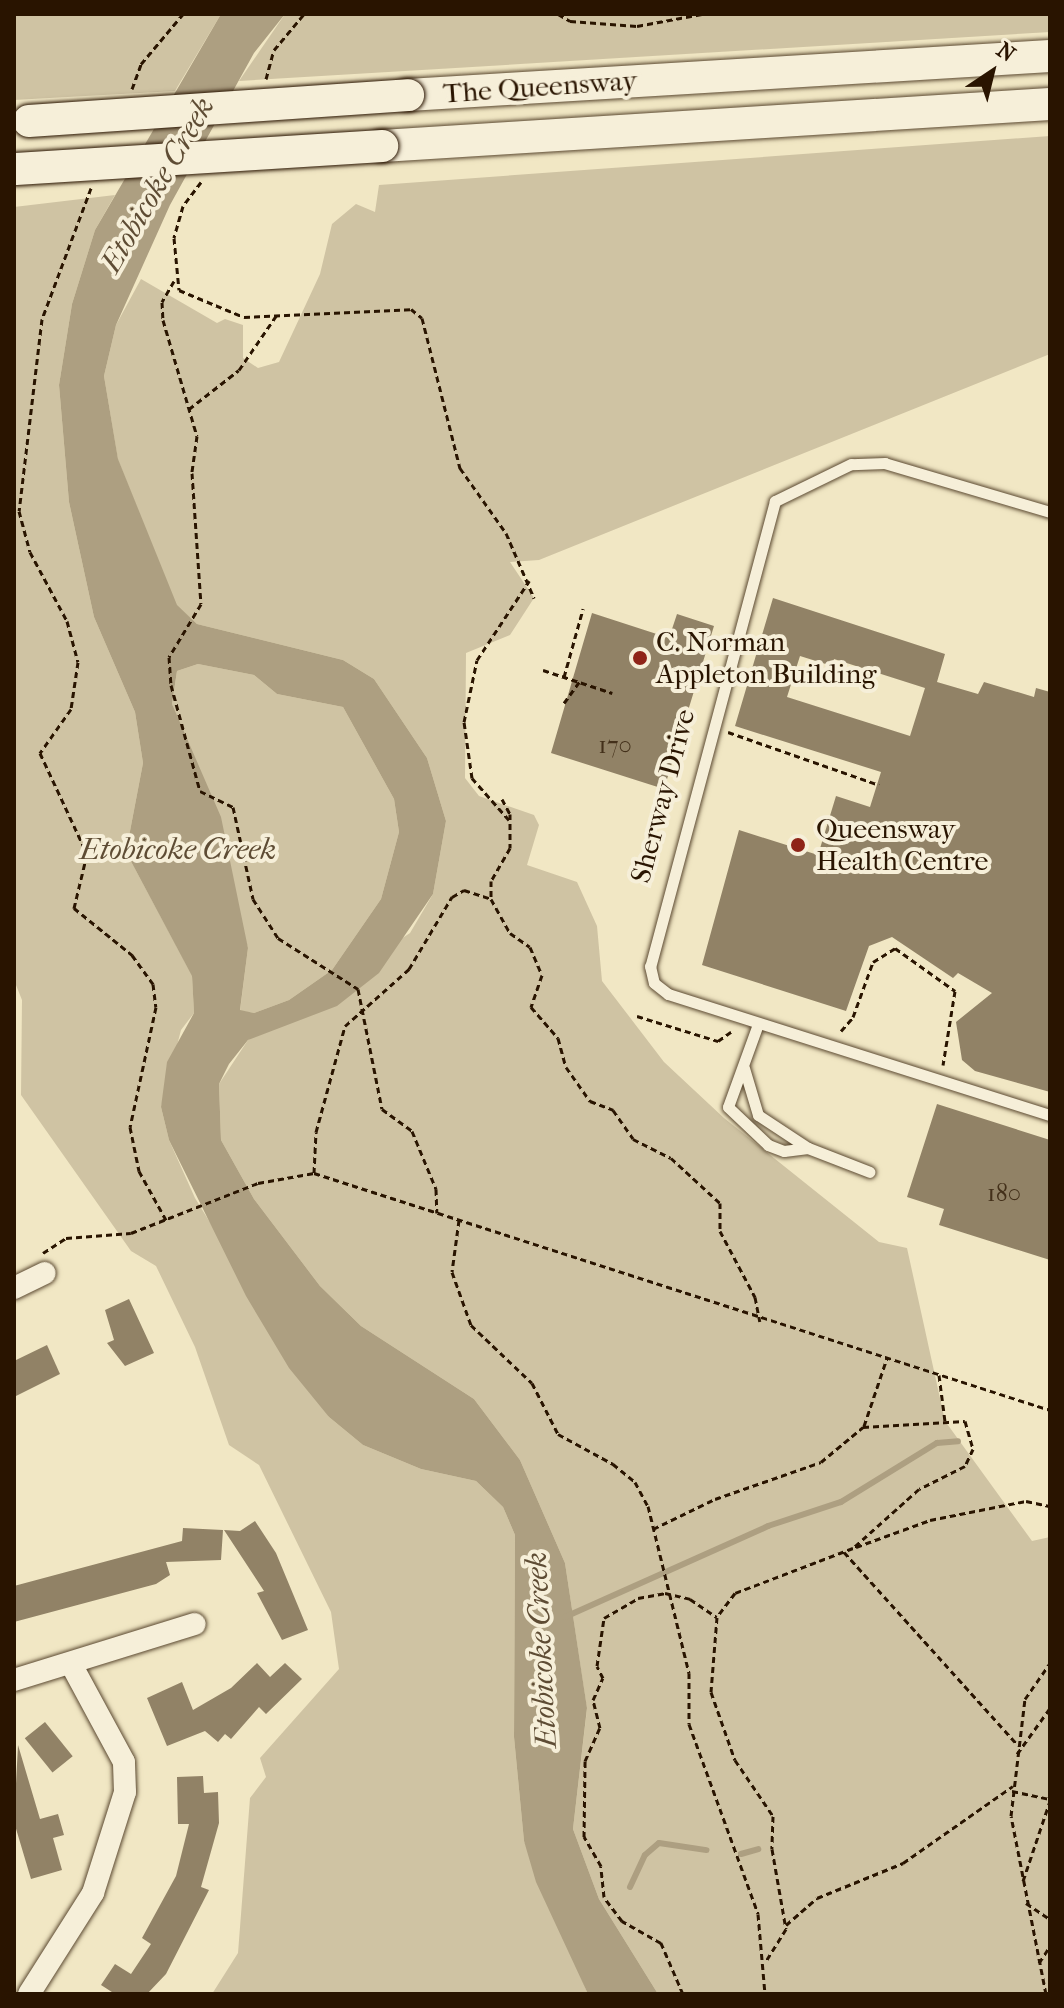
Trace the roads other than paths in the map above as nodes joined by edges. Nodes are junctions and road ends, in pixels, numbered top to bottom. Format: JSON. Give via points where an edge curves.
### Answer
{"nodes":[{"id":1,"x":1050,"y":56,"type":"edge"},
{"id":2,"x":1050,"y":104,"type":"edge"},
{"id":3,"x":22,"y":121,"type":"edge"},
{"id":4,"x":15,"y":169,"type":"edge"},
{"id":5,"x":1050,"y":512,"type":"edge"},
{"id":6,"x":758,"y":1024,"type":"junction"},
{"id":7,"x":744,"y":1068,"type":"junction"},
{"id":8,"x":1050,"y":1115,"type":"edge"},
{"id":9,"x":808,"y":1148,"type":"junction"},
{"id":10,"x":870,"y":1172,"type":"dead end"},
{"id":11,"x":45,"y":1273,"type":"road end"},
{"id":12,"x":14,"y":1288,"type":"edge"},
{"id":13,"x":195,"y":1624,"type":"dead end"},
{"id":14,"x":71,"y":1664,"type":"junction"},
{"id":15,"x":14,"y":1680,"type":"edge"},
{"id":16,"x":29,"y":1994,"type":"edge"}],
"edges":[{"from":1,"to":3,"type":"main road","name":"The Queensway","bridge":true},
{"from":2,"to":4,"type":"main road","name":"The Queensway","bridge":true},
{"from":5,"to":6,"type":"lane","name":"Sherway Drive","via":[[885,463],[851,464],[775,501],[650,966],[654,983],[668,994]]},
{"from":6,"to":7,"type":"lane"},
{"from":6,"to":8,"type":"lane","name":"Sherway Drive"},
{"from":7,"to":9,"type":"lane","via":[[758,1115]]},
{"from":7,"to":9,"type":"lane","via":[[728,1095],[734,1118],[768,1145],[784,1151]]},
{"from":9,"to":10,"type":"lane"},
{"from":11,"to":12,"type":"street"},
{"from":13,"to":14,"type":"street"},
{"from":14,"to":15,"type":"street"},
{"from":14,"to":16,"type":"street","via":[[124,1762],[125,1792],[93,1893]]}]}
